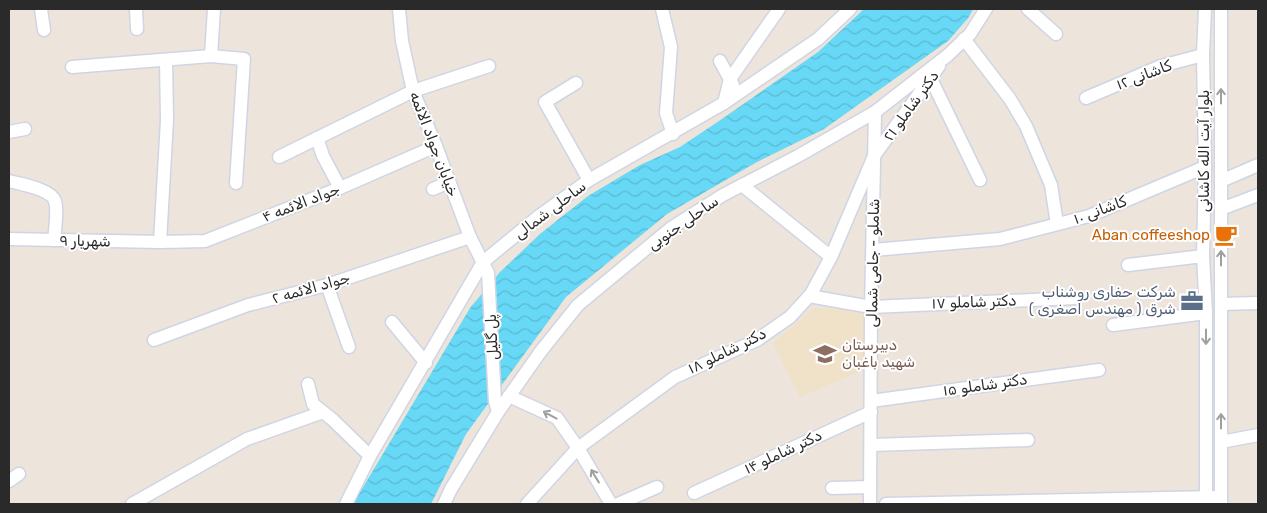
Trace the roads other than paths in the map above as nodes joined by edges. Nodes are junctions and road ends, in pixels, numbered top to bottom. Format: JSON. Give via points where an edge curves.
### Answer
{"nodes":[{"id":1,"x":41,"y":9,"type":"edge"},
{"id":2,"x":136,"y":9,"type":"edge"},
{"id":3,"x":214,"y":9,"type":"edge"},
{"id":4,"x":399,"y":9,"type":"edge"},
{"id":5,"x":662,"y":9,"type":"edge"},
{"id":6,"x":779,"y":9,"type":"edge"},
{"id":7,"x":850,"y":9,"type":"edge"},
{"id":8,"x":986,"y":9,"type":"edge"},
{"id":9,"x":1028,"y":9,"type":"edge"},
{"id":10,"x":1205,"y":9,"type":"edge"},
{"id":11,"x":1221,"y":9,"type":"edge"},
{"id":12,"x":137,"y":29,"type":"dead end"},
{"id":13,"x":44,"y":30,"type":"dead end"},
{"id":14,"x":1056,"y":34,"type":"dead end"},
{"id":15,"x":964,"y":39,"type":"junction"},
{"id":16,"x":948,"y":55,"type":"junction"},
{"id":17,"x":1203,"y":55,"type":"junction"},
{"id":18,"x":211,"y":56,"type":"junction"},
{"id":19,"x":166,"y":60,"type":"junction"},
{"id":20,"x":720,"y":61,"type":"dead end"},
{"id":21,"x":489,"y":66,"type":"dead end"},
{"id":22,"x":72,"y":67,"type":"dead end"},
{"id":23,"x":730,"y":79,"type":"junction"},
{"id":24,"x":931,"y":79,"type":"junction"},
{"id":25,"x":576,"y":83,"type":"dead end"},
{"id":26,"x":413,"y":91,"type":"junction"},
{"id":27,"x":738,"y":94,"type":"junction"},
{"id":28,"x":1086,"y":98,"type":"dead end"},
{"id":29,"x":724,"y":103,"type":"junction"},
{"id":30,"x":875,"y":112,"type":"junction"},
{"id":31,"x":25,"y":129,"type":"dead end"},
{"id":32,"x":9,"y":132,"type":"edge"},
{"id":33,"x":673,"y":134,"type":"junction"},
{"id":34,"x":317,"y":138,"type":"junction"},
{"id":35,"x":436,"y":146,"type":"junction"},
{"id":36,"x":874,"y":156,"type":"junction"},
{"id":37,"x":279,"y":157,"type":"dead end"},
{"id":38,"x":1258,"y":165,"type":"edge"},
{"id":39,"x":1205,"y":167,"type":"junction"},
{"id":40,"x":589,"y":180,"type":"junction"},
{"id":41,"x":980,"y":180,"type":"dead end"},
{"id":42,"x":9,"y":181,"type":"edge"},
{"id":43,"x":1221,"y":181,"type":"junction"},
{"id":44,"x":449,"y":182,"type":"junction"},
{"id":45,"x":236,"y":183,"type":"dead end"},
{"id":46,"x":742,"y":186,"type":"junction"},
{"id":47,"x":340,"y":188,"type":"junction"},
{"id":48,"x":432,"y":189,"type":"dead end"},
{"id":49,"x":1258,"y":195,"type":"edge"},
{"id":50,"x":1221,"y":210,"type":"junction"},
{"id":51,"x":1057,"y":224,"type":"junction"},
{"id":52,"x":470,"y":237,"type":"junction"},
{"id":53,"x":9,"y":239,"type":"edge"},
{"id":54,"x":54,"y":240,"type":"junction"},
{"id":55,"x":160,"y":242,"type":"junction"},
{"id":56,"x":873,"y":250,"type":"junction"},
{"id":57,"x":1203,"y":256,"type":"junction"},
{"id":58,"x":831,"y":258,"type":"junction"},
{"id":59,"x":1128,"y":265,"type":"dead end"},
{"id":60,"x":486,"y":267,"type":"junction"},
{"id":61,"x":327,"y":285,"type":"junction"},
{"id":62,"x":809,"y":296,"type":"junction"},
{"id":63,"x":1076,"y":298,"type":"dead end"},
{"id":64,"x":1258,"y":303,"type":"edge"},
{"id":65,"x":1221,"y":304,"type":"junction"},
{"id":66,"x":871,"y":307,"type":"junction"},
{"id":67,"x":1206,"y":313,"type":"junction"},
{"id":68,"x":392,"y":322,"type":"dead end"},
{"id":69,"x":1114,"y":325,"type":"dead end"},
{"id":70,"x":154,"y":340,"type":"dead end"},
{"id":71,"x":349,"y":347,"type":"dead end"},
{"id":72,"x":426,"y":363,"type":"junction"},
{"id":73,"x":1099,"y":370,"type":"dead end"},
{"id":74,"x":308,"y":384,"type":"dead end"},
{"id":75,"x":509,"y":396,"type":"junction"},
{"id":76,"x":871,"y":406,"type":"junction"},
{"id":77,"x":496,"y":407,"type":"junction"},
{"id":78,"x":323,"y":412,"type":"junction"},
{"id":79,"x":1258,"y":435,"type":"edge"},
{"id":80,"x":1028,"y":440,"type":"dead end"},
{"id":81,"x":1221,"y":442,"type":"junction"},
{"id":82,"x":871,"y":445,"type":"junction"},
{"id":83,"x":578,"y":448,"type":"junction"},
{"id":84,"x":370,"y":456,"type":"junction"},
{"id":85,"x":657,"y":487,"type":"dead end"},
{"id":86,"x":870,"y":487,"type":"junction"},
{"id":87,"x":832,"y":488,"type":"dead end"},
{"id":88,"x":694,"y":493,"type":"dead end"},
{"id":89,"x":1206,"y":501,"type":"edge"},
{"id":90,"x":1221,"y":501,"type":"edge"},
{"id":91,"x":132,"y":504,"type":"edge"},
{"id":92,"x":346,"y":504,"type":"edge"},
{"id":93,"x":444,"y":504,"type":"edge"},
{"id":94,"x":527,"y":504,"type":"edge"},
{"id":95,"x":611,"y":504,"type":"edge"},
{"id":96,"x":618,"y":504,"type":"edge"},
{"id":97,"x":870,"y":504,"type":"edge"},
{"id":98,"x":886,"y":504,"type":"edge"}],
"edges":[{"from":1,"to":13,"type":"street"},
{"from":2,"to":12,"type":"street"},
{"from":3,"to":18,"type":"street"},
{"from":4,"to":26,"type":"street","name":"خیابان جواد الائمه"},
{"from":5,"to":33,"type":"street","via":[[671,47],[666,113]]},
{"from":6,"to":23,"type":"street"},
{"from":7,"to":27,"type":"street","name":"ساحلی شمالی","via":[[818,39]]},
{"from":8,"to":15,"type":"street","name":"ساحلی جنوبی"},
{"from":9,"to":14,"type":"street"},
{"from":10,"to":17,"type":"street","name":"بلوار آیت الله کاشانی"},
{"from":43,"to":11,"type":"street","name":"بلوار آیت الله کاشانی","one_way":true},
{"from":15,"to":16,"type":"street","name":"ساحلی جنوبی"},
{"from":15,"to":51,"type":"street","via":[[1010,99],[1026,126],[1051,184]]},
{"from":16,"to":24,"type":"street","name":"دکتر شاملو ۲۱"},
{"from":16,"to":30,"type":"street","name":"ساحلی جنوبی"},
{"from":17,"to":28,"type":"street","name":"کاشانی ۱۲","via":[[1160,66]]},
{"from":17,"to":39,"type":"street","name":"بلوار آیت الله کاشانی"},
{"from":18,"to":19,"type":"street"},
{"from":18,"to":45,"type":"street","via":[[244,59]]},
{"from":19,"to":22,"type":"street"},
{"from":19,"to":55,"type":"street"},
{"from":20,"to":23,"type":"street"},
{"from":21,"to":26,"type":"street"},
{"from":23,"to":27,"type":"street"},
{"from":23,"to":29,"type":"street"},
{"from":24,"to":36,"type":"street","name":"دکتر شاملو ۲۱"},
{"from":24,"to":41,"type":"street"},
{"from":25,"to":40,"type":"street","via":[[545,102]]},
{"from":26,"to":34,"type":"street"},
{"from":26,"to":35,"type":"street","name":"خیابان جواد الائمه"},
{"from":27,"to":29,"type":"street","name":"ساحلی شمالی"},
{"from":29,"to":33,"type":"street","name":"ساحلی شمالی"},
{"from":30,"to":36,"type":"street","name":"شاملو - جامی شمالی"},
{"from":30,"to":46,"type":"street","name":"ساحلی جنوبی"},
{"from":31,"to":32,"type":"street"},
{"from":33,"to":40,"type":"street","name":"ساحلی شمالی"},
{"from":34,"to":37,"type":"street"},
{"from":34,"to":47,"type":"street"},
{"from":35,"to":44,"type":"street","name":"خیابان جواد الائمه"},
{"from":35,"to":47,"type":"street","name":"جواد الائمه ۴"},
{"from":36,"to":56,"type":"street","name":"شاملو - جامی شمالی"},
{"from":36,"to":58,"type":"street","name":"دکتر شاملو ۱۸"},
{"from":38,"to":43,"type":"street"},
{"from":39,"to":51,"type":"street","name":"کاشانی ۱۰","via":[[1088,216]]},
{"from":39,"to":57,"type":"street","name":"بلوار آیت الله کاشانی"},
{"from":40,"to":60,"type":"street","name":"ساحلی شمالی","via":[[539,216]]},
{"from":42,"to":54,"type":"street","via":[[52,196],[56,202]]},
{"from":43,"to":50,"type":"street","name":"بلوار آیت الله کاشانی"},
{"from":44,"to":48,"type":"street"},
{"from":44,"to":52,"type":"street","name":"خیابان جواد الائمه"},
{"from":46,"to":58,"type":"street"},
{"from":46,"to":75,"type":"street","name":"ساحلی جنوبی","via":[[671,228],[578,305]]},
{"from":47,"to":55,"type":"street","name":"جواد الائمه ۴","via":[[205,240]]},
{"from":49,"to":50,"type":"street"},
{"from":65,"to":50,"type":"street","name":"بلوار آیت الله کاشانی","one_way":true},
{"from":51,"to":56,"type":"street","name":"کاشانی ۱۰","via":[[1000,239]]},
{"from":52,"to":60,"type":"street","name":"خیابان جواد الائمه"},
{"from":52,"to":61,"type":"street","name":"جواد الائمه ۲"},
{"from":53,"to":54,"type":"street","name":"شهریار ۹"},
{"from":54,"to":55,"type":"street","name":"شهریار ۹"},
{"from":56,"to":66,"type":"street","name":"شاملو - جامی شمالی"},
{"from":57,"to":59,"type":"street"},
{"from":57,"to":67,"type":"street","name":"بلوار آیت الله کاشانی"},
{"from":58,"to":62,"type":"street","name":"دکتر شاملو ۱۸"},
{"from":60,"to":72,"type":"street","name":"ساحلی شمالی"},
{"from":60,"to":77,"type":"street","name":"پل گلیل"},
{"from":61,"to":70,"type":"street","name":"جواد الائمه ۲","via":[[248,305]]},
{"from":61,"to":71,"type":"street"},
{"from":62,"to":66,"type":"street","name":"دکتر شاملو ۱۷"},
{"from":62,"to":83,"type":"street","name":"دکتر شاملو ۱۸","via":[[790,317],[757,340],[674,377]]},
{"from":63,"to":66,"type":"street","name":"دکتر شاملو ۱۷"},
{"from":64,"to":65,"type":"street"},
{"from":81,"to":65,"type":"street","name":"بلوار آیت الله کاشانی","one_way":true},
{"from":66,"to":76,"type":"street","name":"شاملو - جامی شمالی"},
{"from":67,"to":69,"type":"street"},
{"from":67,"to":89,"type":"street","name":"بلوار آیت الله کاشانی","one_way":true},
{"from":68,"to":72,"type":"street"},
{"from":72,"to":84,"type":"street","name":"ساحلی شمالی"},
{"from":73,"to":76,"type":"street","name":"دکتر شاملو ۱۵"},
{"from":74,"to":78,"type":"street","via":[[313,404]]},
{"from":75,"to":77,"type":"street","name":"ساحلی جنوبی"},
{"from":83,"to":75,"type":"street","one_way":true,"via":[[557,418]]},
{"from":76,"to":82,"type":"street","name":"شاملو - جامی شمالی"},
{"from":76,"to":88,"type":"street","name":"دکتر شاملو ۱۴"},
{"from":77,"to":93,"type":"street","name":"ساحلی جنوبی"},
{"from":78,"to":84,"type":"street"},
{"from":78,"to":91,"type":"street","via":[[247,439]]},
{"from":79,"to":81,"type":"street"},
{"from":80,"to":82,"type":"street"},
{"from":81,"to":90,"type":"street","name":"بلوار آیت الله کاشانی"},
{"from":82,"to":86,"type":"street","name":"شاملو - جامی شمالی"},
{"from":83,"to":94,"type":"street","name":"دکتر شاملو ۱۸"},
{"from":95,"to":83,"type":"street","one_way":true},
{"from":84,"to":92,"type":"street","name":"ساحلی شمالی"},
{"from":85,"to":96,"type":"street"},
{"from":86,"to":87,"type":"street"},
{"from":86,"to":97,"type":"street","name":"شاملو - جامی شمالی"},
{"from":89,"to":90,"type":"street"},
{"from":89,"to":98,"type":"street"}]}
